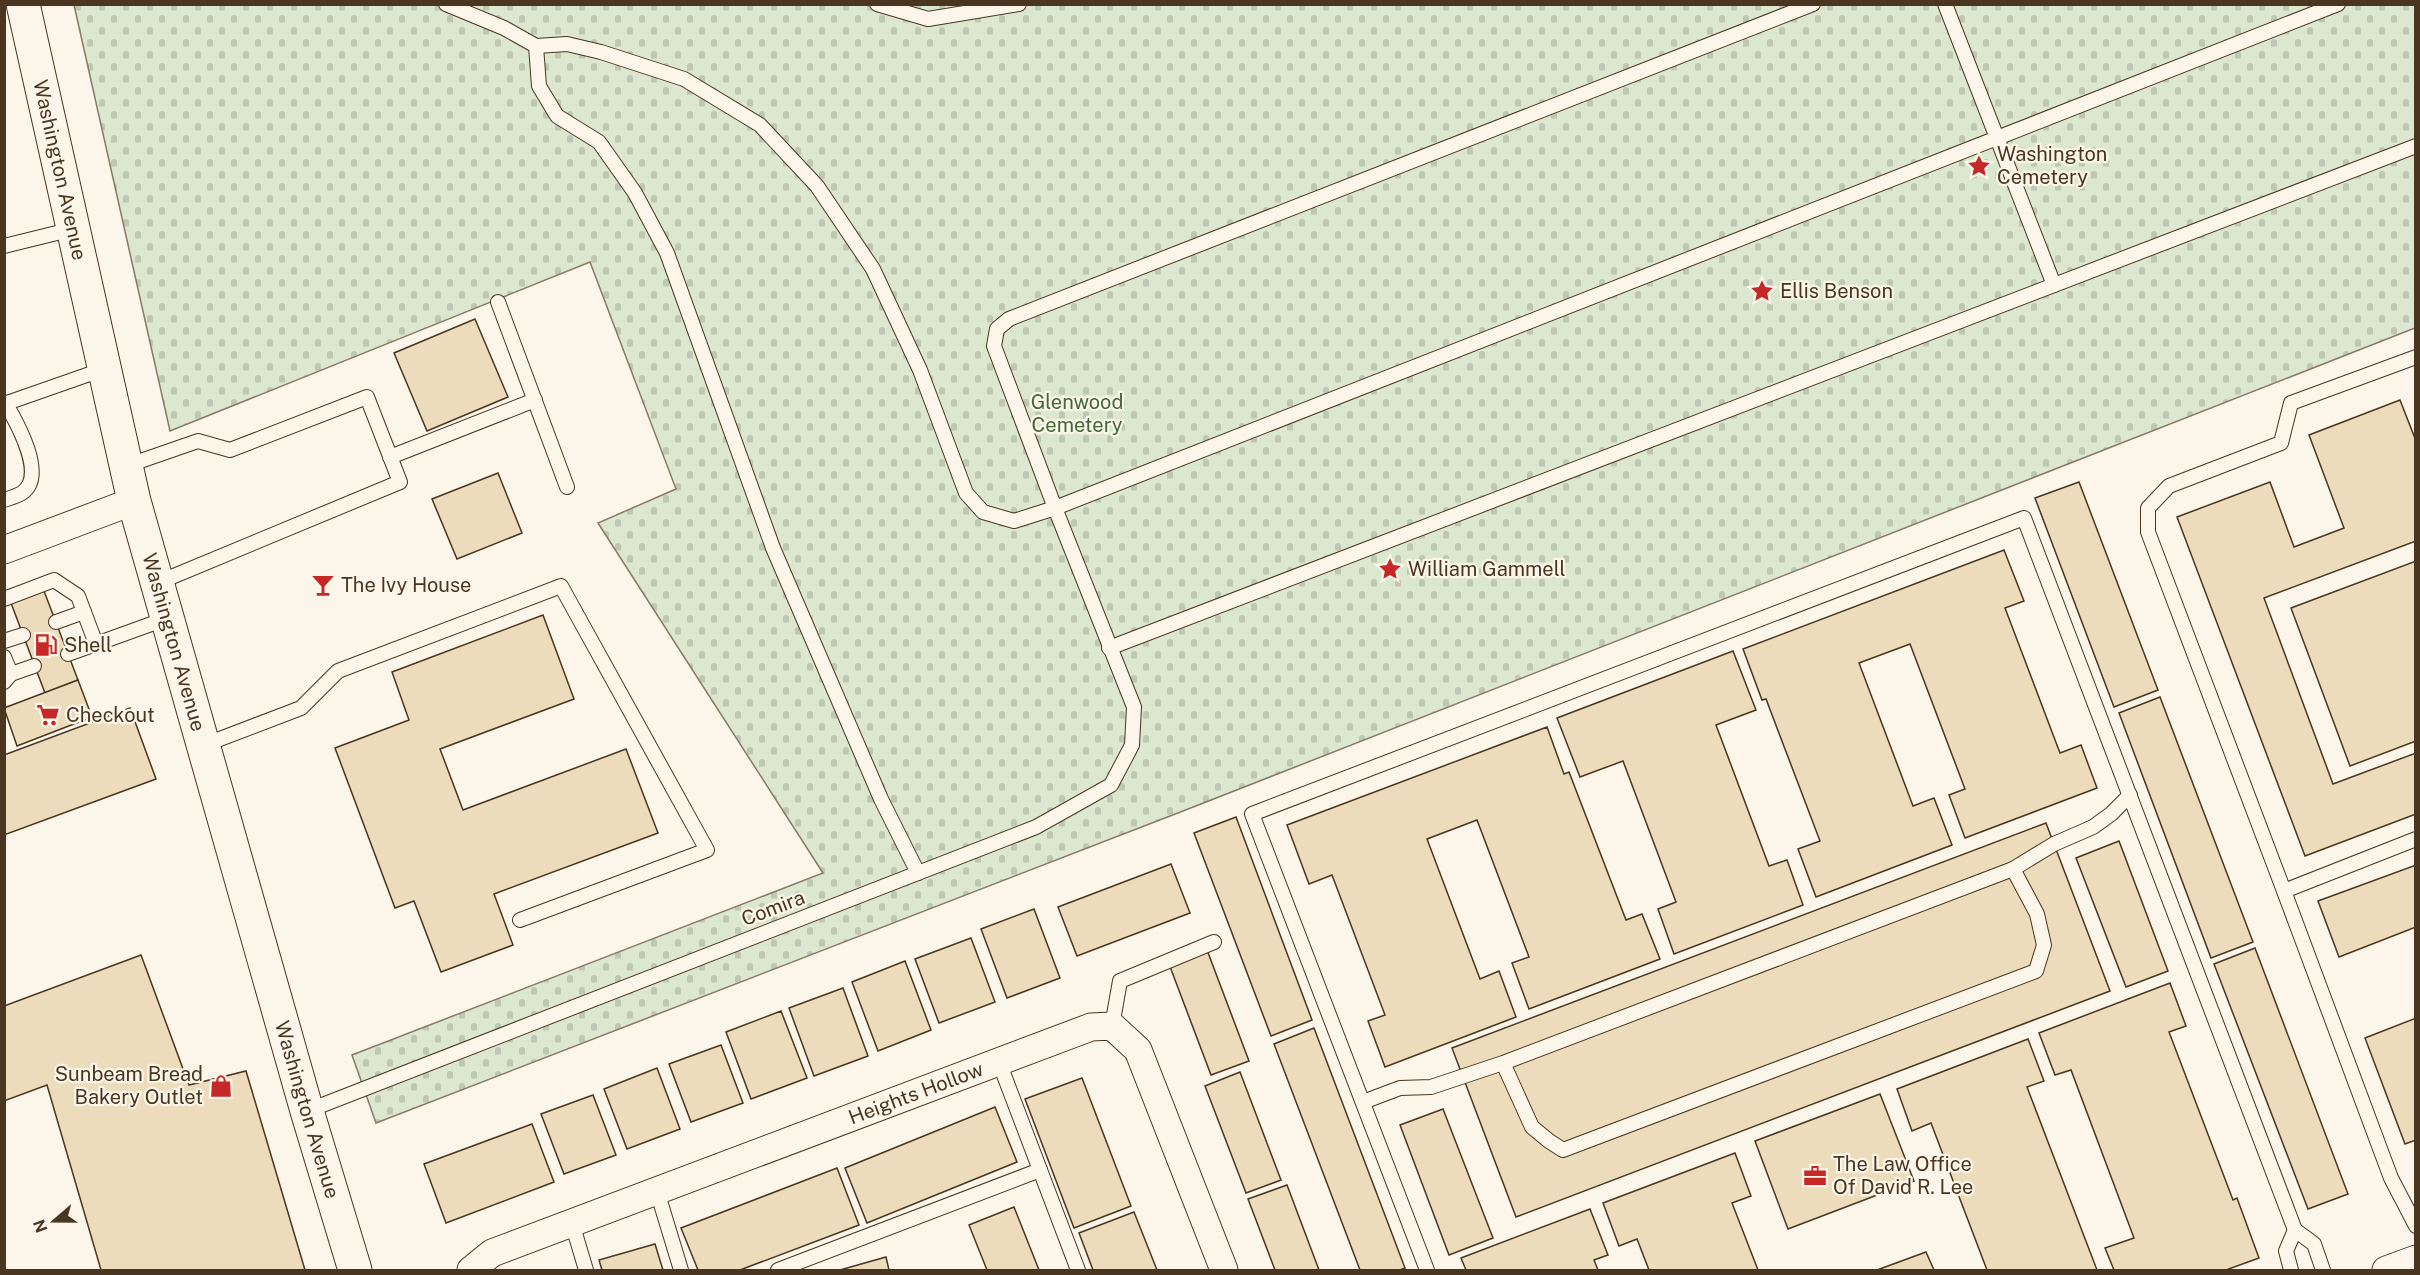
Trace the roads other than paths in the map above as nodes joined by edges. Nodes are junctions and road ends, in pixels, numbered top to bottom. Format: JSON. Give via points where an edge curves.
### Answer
{"nodes":[{"id":1,"x":23,"y":4,"type":"edge"},
{"id":2,"x":446,"y":4,"type":"edge"},
{"id":3,"x":1019,"y":4,"type":"edge"},
{"id":4,"x":1813,"y":4,"type":"edge"},
{"id":5,"x":1945,"y":4,"type":"edge"},
{"id":6,"x":2338,"y":4,"type":"edge"},
{"id":7,"x":880,"y":5,"type":"edge"},
{"id":8,"x":536,"y":46,"type":"junction"},
{"id":9,"x":1997,"y":138,"type":"junction"},
{"id":10,"x":2415,"y":146,"type":"edge"},
{"id":11,"x":73,"y":229,"type":"junction"},
{"id":12,"x":4,"y":246,"type":"edge"},
{"id":13,"x":2054,"y":285,"type":"junction"},
{"id":14,"x":498,"y":302,"type":"dead end"},
{"id":15,"x":2415,"y":357,"type":"edge"},
{"id":16,"x":104,"y":369,"type":"junction"},
{"id":17,"x":535,"y":400,"type":"junction"},
{"id":18,"x":5,"y":404,"type":"edge"},
{"id":19,"x":390,"y":457,"type":"junction"},
{"id":20,"x":125,"y":466,"type":"junction"},
{"id":21,"x":567,"y":487,"type":"dead end"},
{"id":22,"x":4,"y":500,"type":"edge"},
{"id":23,"x":134,"y":501,"type":"junction"},
{"id":24,"x":1054,"y":508,"type":"junction"},
{"id":25,"x":4,"y":550,"type":"edge"},
{"id":26,"x":157,"y":583,"type":"junction"},
{"id":27,"x":4,"y":599,"type":"edge"},
{"id":28,"x":84,"y":612,"type":"junction"},
{"id":29,"x":168,"y":618,"type":"junction"},
{"id":30,"x":56,"y":622,"type":"dead end"},
{"id":31,"x":23,"y":635,"type":"dead end"},
{"id":32,"x":4,"y":641,"type":"edge"},
{"id":33,"x":96,"y":644,"type":"junction"},
{"id":34,"x":1109,"y":648,"type":"junction"},
{"id":35,"x":68,"y":654,"type":"dead end"},
{"id":36,"x":4,"y":657,"type":"edge"},
{"id":37,"x":34,"y":666,"type":"dead end"},
{"id":38,"x":8,"y":678,"type":"edge"},
{"id":39,"x":204,"y":745,"type":"junction"},
{"id":40,"x":2130,"y":795,"type":"junction"},
{"id":41,"x":2415,"y":839,"type":"edge"},
{"id":42,"x":2013,"y":869,"type":"junction"},
{"id":43,"x":918,"y":873,"type":"junction"},
{"id":44,"x":2284,"y":891,"type":"junction"},
{"id":45,"x":520,"y":920,"type":"dead end"},
{"id":46,"x":1214,"y":942,"type":"dead end"},
{"id":47,"x":1112,"y":1026,"type":"junction"},
{"id":48,"x":999,"y":1062,"type":"junction"},
{"id":49,"x":1503,"y":1063,"type":"junction"},
{"id":50,"x":1363,"y":1102,"type":"junction"},
{"id":51,"x":307,"y":1111,"type":"junction"},
{"id":52,"x":1040,"y":1170,"type":"junction"},
{"id":53,"x":657,"y":1191,"type":"junction"},
{"id":54,"x":2409,"y":1198,"type":"edge"},
{"id":55,"x":572,"y":1223,"type":"junction"},
{"id":56,"x":2415,"y":1226,"type":"edge"},
{"id":57,"x":2295,"y":1230,"type":"junction"},
{"id":58,"x":2415,"y":1259,"type":"edge"},
{"id":59,"x":803,"y":1266,"type":"edge"},
{"id":60,"x":355,"y":1270,"type":"edge"},
{"id":61,"x":471,"y":1270,"type":"edge"},
{"id":62,"x":586,"y":1270,"type":"edge"},
{"id":63,"x":681,"y":1270,"type":"edge"},
{"id":64,"x":778,"y":1270,"type":"edge"},
{"id":65,"x":1078,"y":1270,"type":"edge"},
{"id":66,"x":1224,"y":1270,"type":"edge"},
{"id":67,"x":1427,"y":1270,"type":"edge"},
{"id":68,"x":2291,"y":1270,"type":"edge"},
{"id":69,"x":2323,"y":1270,"type":"edge"},
{"id":70,"x":2385,"y":1270,"type":"edge"}],
"edges":[{"from":1,"to":11,"type":"main road","name":"Washington Avenue"},
{"from":2,"to":8,"type":"lane"},
{"from":3,"to":7,"type":"lane","via":[[928,19]]},
{"from":4,"to":24,"type":"lane","name":"Comira","via":[[1009,319],[997,329],[994,346]]},
{"from":5,"to":9,"type":"lane"},
{"from":6,"to":9,"type":"lane"},
{"from":8,"to":24,"type":"lane","via":[[567,44],[684,79],[760,125],[817,186],[873,269],[920,370],[966,493],[983,512],[1014,521]]},
{"from":8,"to":43,"type":"lane","via":[[539,86],[557,116],[599,142],[635,194],[667,254],[773,548],[881,799]]},
{"from":9,"to":13,"type":"lane"},
{"from":9,"to":24,"type":"lane"},
{"from":10,"to":13,"type":"lane"},
{"from":11,"to":12,"type":"lane"},
{"from":11,"to":16,"type":"main road","name":"Washington Avenue"},
{"from":13,"to":34,"type":"lane"},
{"from":14,"to":17,"type":"lane"},
{"from":15,"to":44,"type":"lane","via":[[2291,402],[2281,443],[2169,486],[2148,508],[2148,532]]},
{"from":16,"to":18,"type":"lane"},
{"from":16,"to":20,"type":"main road","name":"Washington Avenue"},
{"from":17,"to":19,"type":"lane"},
{"from":17,"to":21,"type":"lane"},
{"from":18,"to":22,"type":"lane","via":[[18,426],[33,469],[28,487]]},
{"from":19,"to":20,"type":"lane","via":[[367,397],[230,450],[198,441]]},
{"from":19,"to":26,"type":"lane","via":[[400,482]]},
{"from":20,"to":23,"type":"main road","name":"Washington Avenue"},
{"from":23,"to":25,"type":"street"},
{"from":23,"to":26,"type":"main road","name":"Washington Avenue"},
{"from":24,"to":34,"type":"lane","name":"Comira"},
{"from":26,"to":29,"type":"main road","name":"Washington Avenue"},
{"from":27,"to":28,"type":"lane","via":[[54,580],[78,596]]},
{"from":28,"to":30,"type":"lane"},
{"from":28,"to":33,"type":"lane"},
{"from":29,"to":33,"type":"lane"},
{"from":29,"to":39,"type":"main road","name":"Washington Avenue"},
{"from":31,"to":32,"type":"lane"},
{"from":33,"to":35,"type":"lane"},
{"from":34,"to":43,"type":"lane","name":"Comira","via":[[1134,707],[1132,745],[1111,785],[1036,827]]},
{"from":36,"to":38,"type":"lane"},
{"from":37,"to":38,"type":"lane"},
{"from":39,"to":45,"type":"lane","via":[[301,708],[338,671],[561,586],[707,850]]},
{"from":39,"to":51,"type":"main road","name":"Washington Avenue"},
{"from":40,"to":42,"type":"lane","via":[[2093,827],[2054,844]]},
{"from":40,"to":50,"type":"lane","via":[[2024,518],[1252,814]]},
{"from":40,"to":57,"type":"lane"},
{"from":41,"to":44,"type":"lane"},
{"from":42,"to":49,"type":"lane"},
{"from":42,"to":49,"type":"lane","via":[[2037,914],[2044,945],[2036,971],[1739,1084],[1563,1150],[1532,1127]]},
{"from":43,"to":51,"type":"lane","name":"Comira"},
{"from":44,"to":54,"type":"lane","via":[[2391,1178]]},
{"from":46,"to":47,"type":"lane","via":[[1120,981]]},
{"from":47,"to":48,"type":"street","name":"Heights Hollow","via":[[1091,1027]]},
{"from":47,"to":66,"type":"street","via":[[1138,1050]]},
{"from":48,"to":52,"type":"lane"},
{"from":48,"to":53,"type":"street","name":"Heights Hollow"},
{"from":49,"to":50,"type":"lane","via":[[1431,1087],[1400,1088]]},
{"from":50,"to":67,"type":"lane"},
{"from":51,"to":60,"type":"main road","name":"Washington Avenue"},
{"from":52,"to":59,"type":"lane"},
{"from":52,"to":65,"type":"lane"},
{"from":53,"to":55,"type":"street","name":"Heights Hollow"},
{"from":53,"to":63,"type":"lane"},
{"from":54,"to":56,"type":"lane"},
{"from":55,"to":61,"type":"street","name":"Heights Hollow","via":[[492,1253]]},
{"from":55,"to":62,"type":"lane"},
{"from":57,"to":68,"type":"lane","via":[[2286,1251]]},
{"from":57,"to":69,"type":"lane","via":[[2314,1244]]},
{"from":58,"to":70,"type":"street"},
{"from":59,"to":64,"type":"lane"}]}
